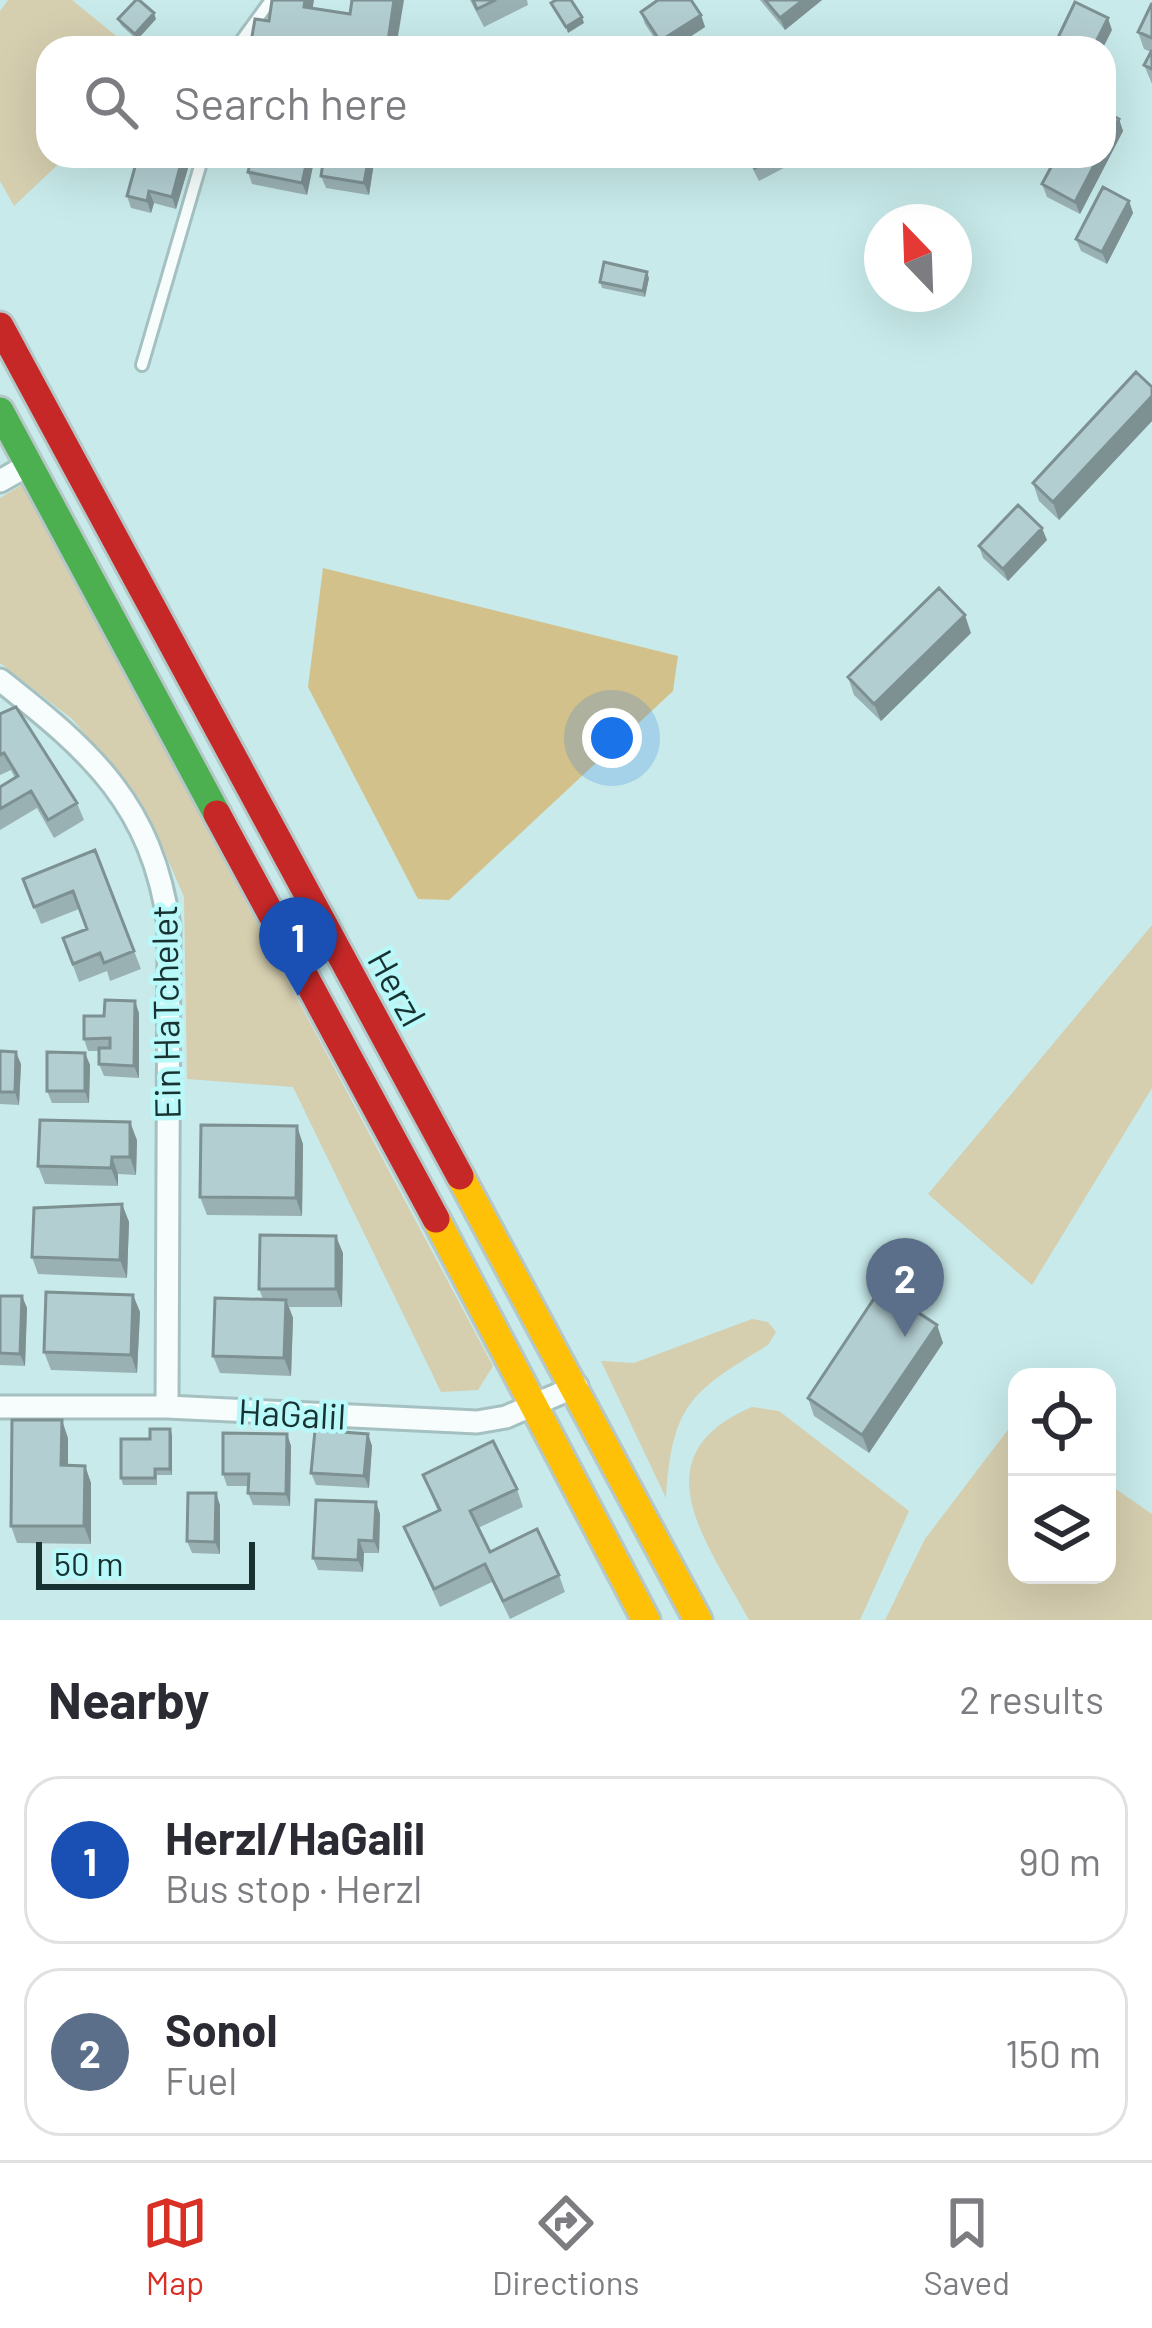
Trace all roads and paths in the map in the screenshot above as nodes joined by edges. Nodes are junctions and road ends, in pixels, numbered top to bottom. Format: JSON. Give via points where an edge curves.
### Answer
{"nodes":[{"id":1,"x":271,"y":0,"type":"edge"},
{"id":2,"x":245,"y":36,"type":"edge"},
{"id":3,"x":199,"y":168,"type":"edge"},
{"id":4,"x":0,"y":326,"type":"edge"},
{"id":5,"x":142,"y":364,"type":"dead end"},
{"id":6,"x":0,"y":411,"type":"edge"},
{"id":7,"x":30,"y":464,"type":"junction"},
{"id":8,"x":0,"y":481,"type":"edge"},
{"id":9,"x":0,"y":680,"type":"edge"},
{"id":10,"x":577,"y":1386,"type":"junction"},
{"id":11,"x":536,"y":1405,"type":"junction"},
{"id":12,"x":0,"y":1407,"type":"edge"},
{"id":13,"x":167,"y":1407,"type":"junction"},
{"id":14,"x":646,"y":1620,"type":"edge"},
{"id":15,"x":698,"y":1620,"type":"edge"}],
"edges":[{"from":1,"to":2,"type":"lane"},
{"from":3,"to":5,"type":"lane"},
{"from":4,"to":10,"type":"main road","name":"Herzl"},
{"from":6,"to":7,"type":"main road"},
{"from":7,"to":8,"type":"street"},
{"from":7,"to":11,"type":"main road"},
{"from":9,"to":13,"type":"street","name":"Ein HaTchelet","via":[[110,779],[161,874],[169,926]]},
{"from":10,"to":11,"type":"street","name":"HaGalil"},
{"from":10,"to":15,"type":"main road","name":"Herzl"},
{"from":11,"to":13,"type":"street","name":"HaGalil","via":[[477,1422]]},
{"from":11,"to":14,"type":"main road"},
{"from":12,"to":13,"type":"street","name":"HaGalil"}]}
